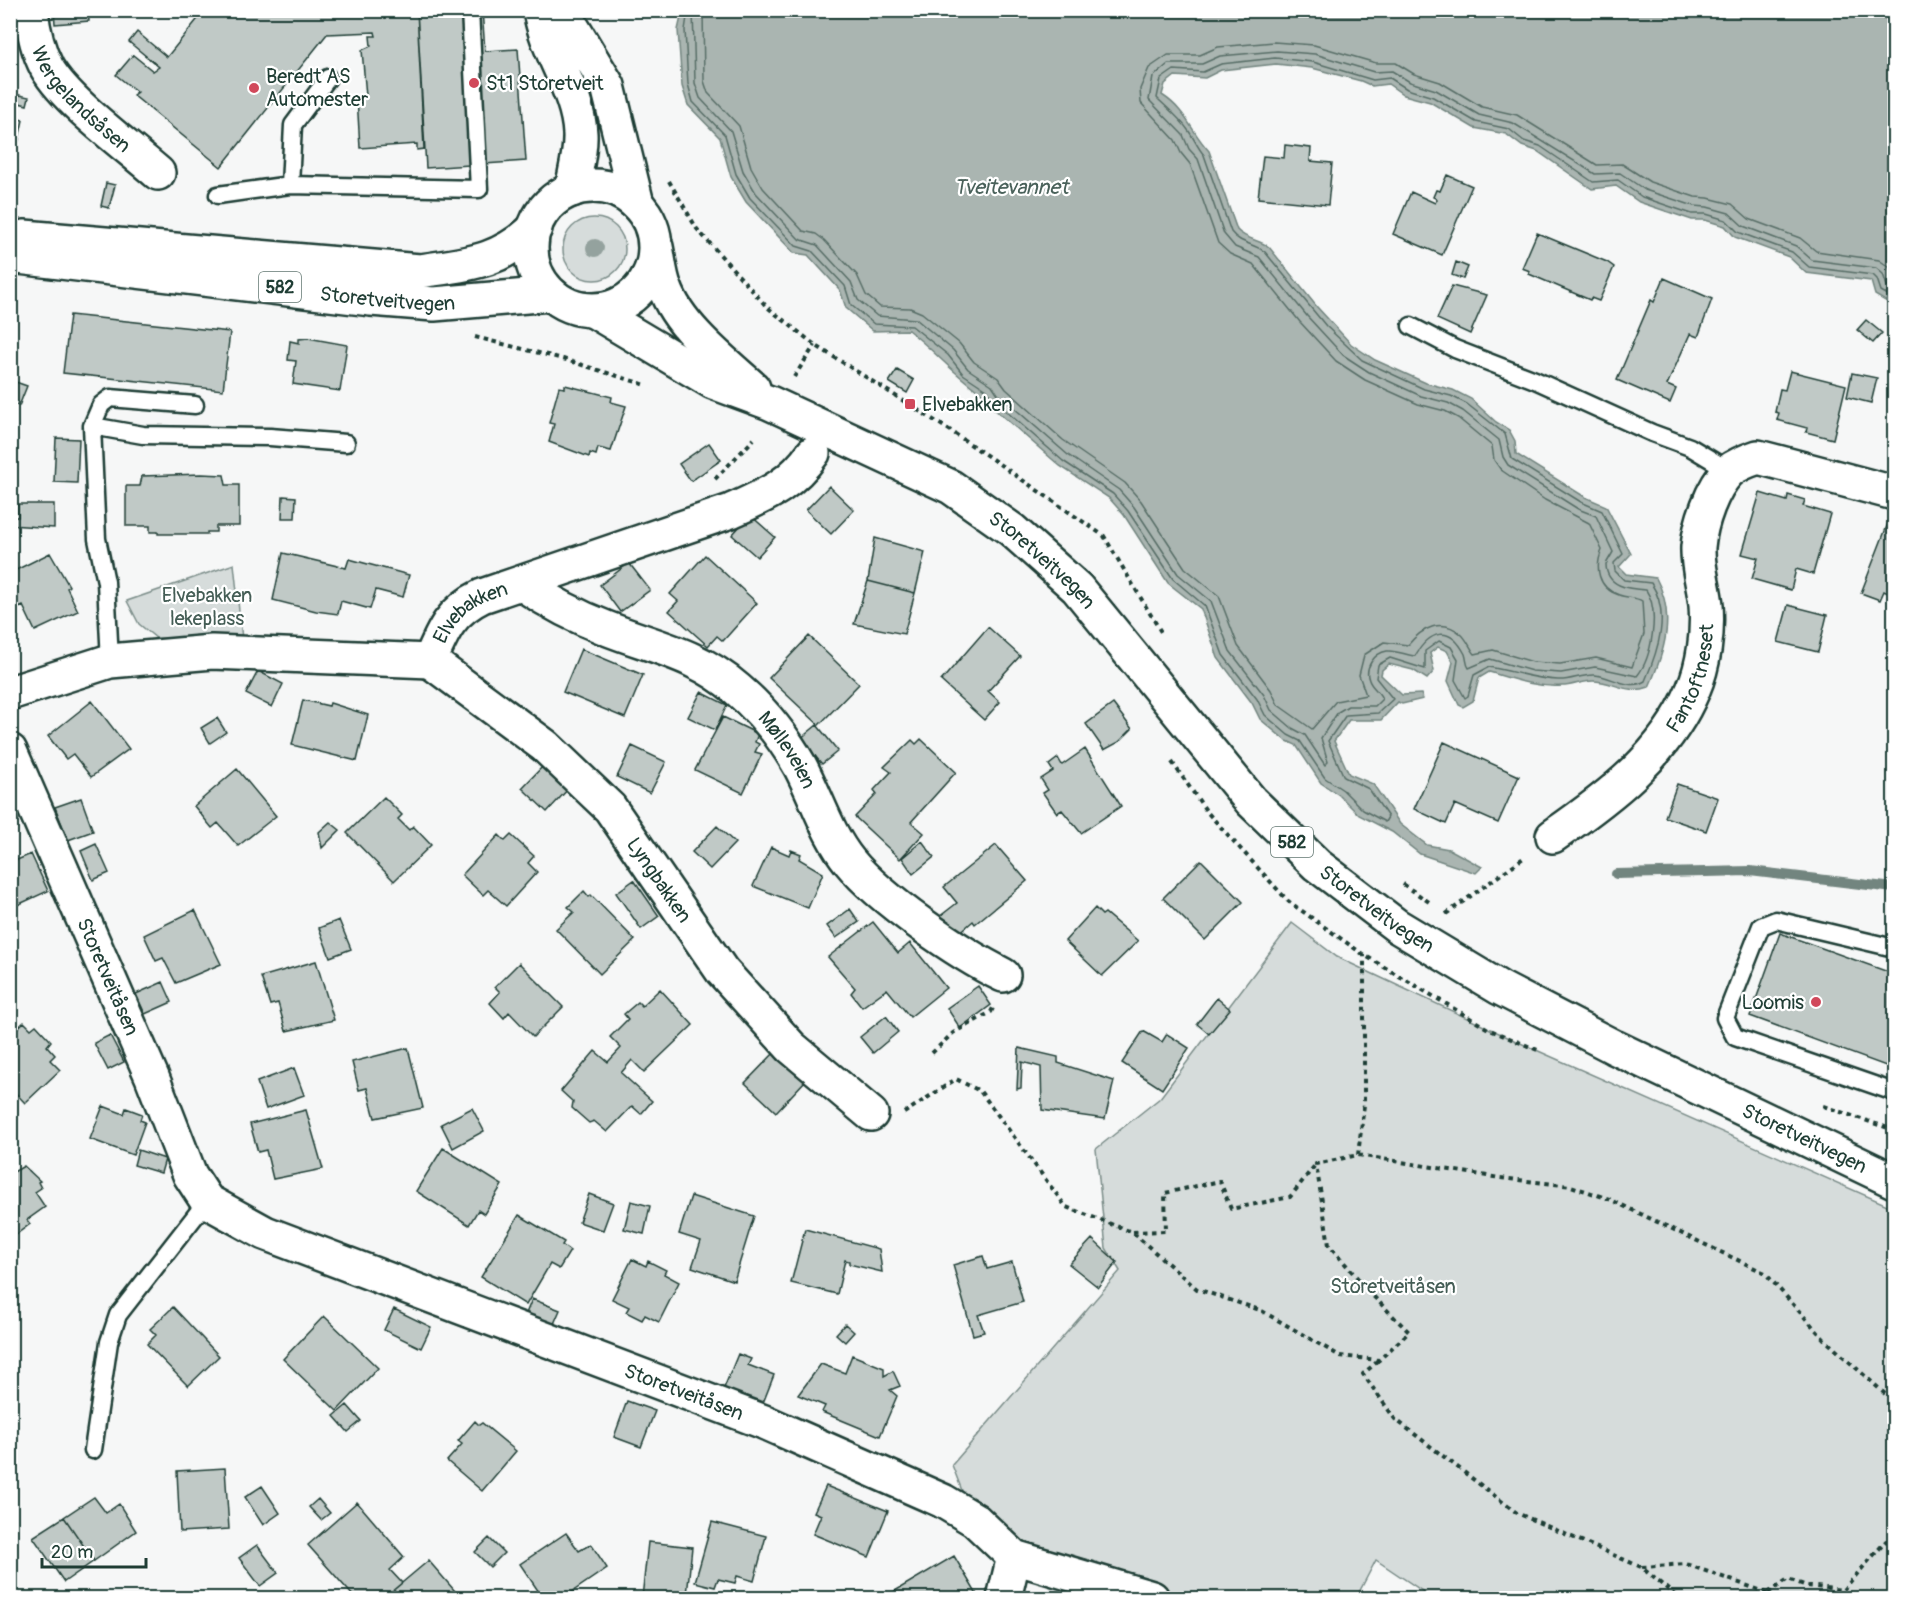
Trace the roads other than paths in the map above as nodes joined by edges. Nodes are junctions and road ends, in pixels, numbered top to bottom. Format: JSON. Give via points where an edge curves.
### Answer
{"nodes":[{"id":1,"x":31,"y":10,"type":"edge"},
{"id":2,"x":470,"y":10,"type":"edge"},
{"id":3,"x":540,"y":10,"type":"edge"},
{"id":4,"x":562,"y":10,"type":"edge"},
{"id":5,"x":328,"y":78,"type":"dead end"},
{"id":6,"x":158,"y":173,"type":"dead end"},
{"id":7,"x":290,"y":185,"type":"junction"},
{"id":8,"x":572,"y":189,"type":"junction"},
{"id":9,"x":218,"y":195,"type":"dead end"},
{"id":10,"x":637,"y":204,"type":"junction"},
{"id":11,"x":535,"y":228,"type":"junction"},
{"id":12,"x":10,"y":236,"type":"edge"},
{"id":13,"x":656,"y":247,"type":"junction"},
{"id":14,"x":10,"y":256,"type":"edge"},
{"id":15,"x":550,"y":294,"type":"junction"},
{"id":16,"x":594,"y":311,"type":"junction"},
{"id":17,"x":1411,"y":326,"type":"dead end"},
{"id":18,"x":780,"y":393,"type":"junction"},
{"id":19,"x":195,"y":405,"type":"dead end"},
{"id":20,"x":92,"y":426,"type":"junction"},
{"id":21,"x":346,"y":443,"type":"dead end"},
{"id":22,"x":813,"y":453,"type":"dead end"},
{"id":23,"x":1730,"y":471,"type":"junction"},
{"id":24,"x":1894,"y":493,"type":"edge"},
{"id":25,"x":522,"y":584,"type":"junction"},
{"id":26,"x":110,"y":661,"type":"junction"},
{"id":27,"x":430,"y":661,"type":"junction"},
{"id":28,"x":10,"y":693,"type":"edge"},
{"id":29,"x":10,"y":751,"type":"edge"},
{"id":30,"x":1553,"y":836,"type":"road end"},
{"id":31,"x":1894,"y":948,"type":"edge"},
{"id":32,"x":999,"y":990,"type":"road end"},
{"id":33,"x":1894,"y":1092,"type":"edge"},
{"id":34,"x":871,"y":1114,"type":"road end"},
{"id":35,"x":1894,"y":1181,"type":"edge"},
{"id":36,"x":207,"y":1201,"type":"junction"},
{"id":37,"x":93,"y":1450,"type":"dead end"},
{"id":38,"x":1014,"y":1557,"type":"junction"},
{"id":39,"x":1004,"y":1599,"type":"edge"},
{"id":40,"x":1152,"y":1599,"type":"edge"}],
"edges":[{"from":1,"to":6,"type":"street","name":"Wergelandsåsen","via":[[47,68],[67,93]]},
{"from":2,"to":7,"type":"lane","via":[[479,189]]},
{"from":3,"to":8,"type":"street","via":[[543,29],[574,99],[580,135]]},
{"from":4,"to":10,"type":"street","via":[[608,86]]},
{"from":5,"to":7,"type":"lane","via":[[292,124]]},
{"from":7,"to":9,"type":"lane"},
{"from":8,"to":10,"type":"street","via":[[607,187]]},
{"from":8,"to":11,"type":"street","number":"582","via":[[543,211]]},
{"from":10,"to":13,"type":"street","number":"582","via":[[647,217]]},
{"from":11,"to":12,"type":"street","name":"Storetveitvegen","number":"582","via":[[517,245],[477,262],[420,271]]},
{"from":11,"to":15,"type":"street","number":"582","via":[[531,245],[533,263]]},
{"from":13,"to":16,"type":"street","via":[[653,267],[644,285],[613,307]]},
{"from":13,"to":18,"type":"street","name":"Storetveitvegen","number":"582","via":[[665,289],[681,316],[717,357]]},
{"from":14,"to":15,"type":"street","name":"Storetveitvegen","number":"582","via":[[434,304]]},
{"from":15,"to":16,"type":"street","number":"582","via":[[571,306]]},
{"from":16,"to":18,"type":"street","name":"Storetveitvegen","number":"582","via":[[713,382]]},
{"from":17,"to":23,"type":"lane","via":[[1455,349],[1690,447]]},
{"from":18,"to":35,"type":"street","name":"Storetveitvegen","number":"582","via":[[951,488],[1012,530],[1077,588],[1251,801],[1317,865],[1396,926],[1500,988],[1614,1047]]},
{"from":19,"to":20,"type":"lane","via":[[110,398],[101,405]]},
{"from":20,"to":21,"type":"lane","via":[[143,435],[270,437]]},
{"from":20,"to":26,"type":"lane","via":[[97,539],[106,582]]},
{"from":22,"to":25,"type":"street","name":"Elvebakken","via":[[800,472],[761,498]]},
{"from":23,"to":24,"type":"street","via":[[1758,457]]},
{"from":23,"to":30,"type":"street","name":"Fantoftneset","via":[[1710,505],[1698,546],[1706,633],[1693,690],[1641,767],[1608,798]]},
{"from":25,"to":27,"type":"street","name":"Elvebakken","via":[[463,605],[450,619]]},
{"from":25,"to":32,"type":"street","name":"Mølleveien","via":[[550,603],[604,628],[700,662],[737,689],[771,723],[800,766],[822,817],[850,862],[887,897],[983,966]]},
{"from":26,"to":27,"type":"street","name":"Elvebakken","via":[[212,652]]},
{"from":26,"to":28,"type":"street","name":"Elvebakken"},
{"from":27,"to":34,"type":"street","name":"Lyngbakken","via":[[545,746],[610,808],[722,971],[791,1047]]},
{"from":29,"to":36,"type":"street","name":"Storetveitåsen","via":[[152,1077],[190,1175]]},
{"from":31,"to":33,"type":"lane","via":[[1776,920],[1761,926],[1725,1018],[1735,1037]]},
{"from":36,"to":37,"type":"lane","via":[[118,1316],[109,1342]]},
{"from":36,"to":38,"type":"street","name":"Storetveitåsen","via":[[265,1233],[764,1422],[943,1501],[975,1520]]},
{"from":38,"to":39,"type":"street"},
{"from":38,"to":40,"type":"street","name":"Storetveitåsen"}]}
